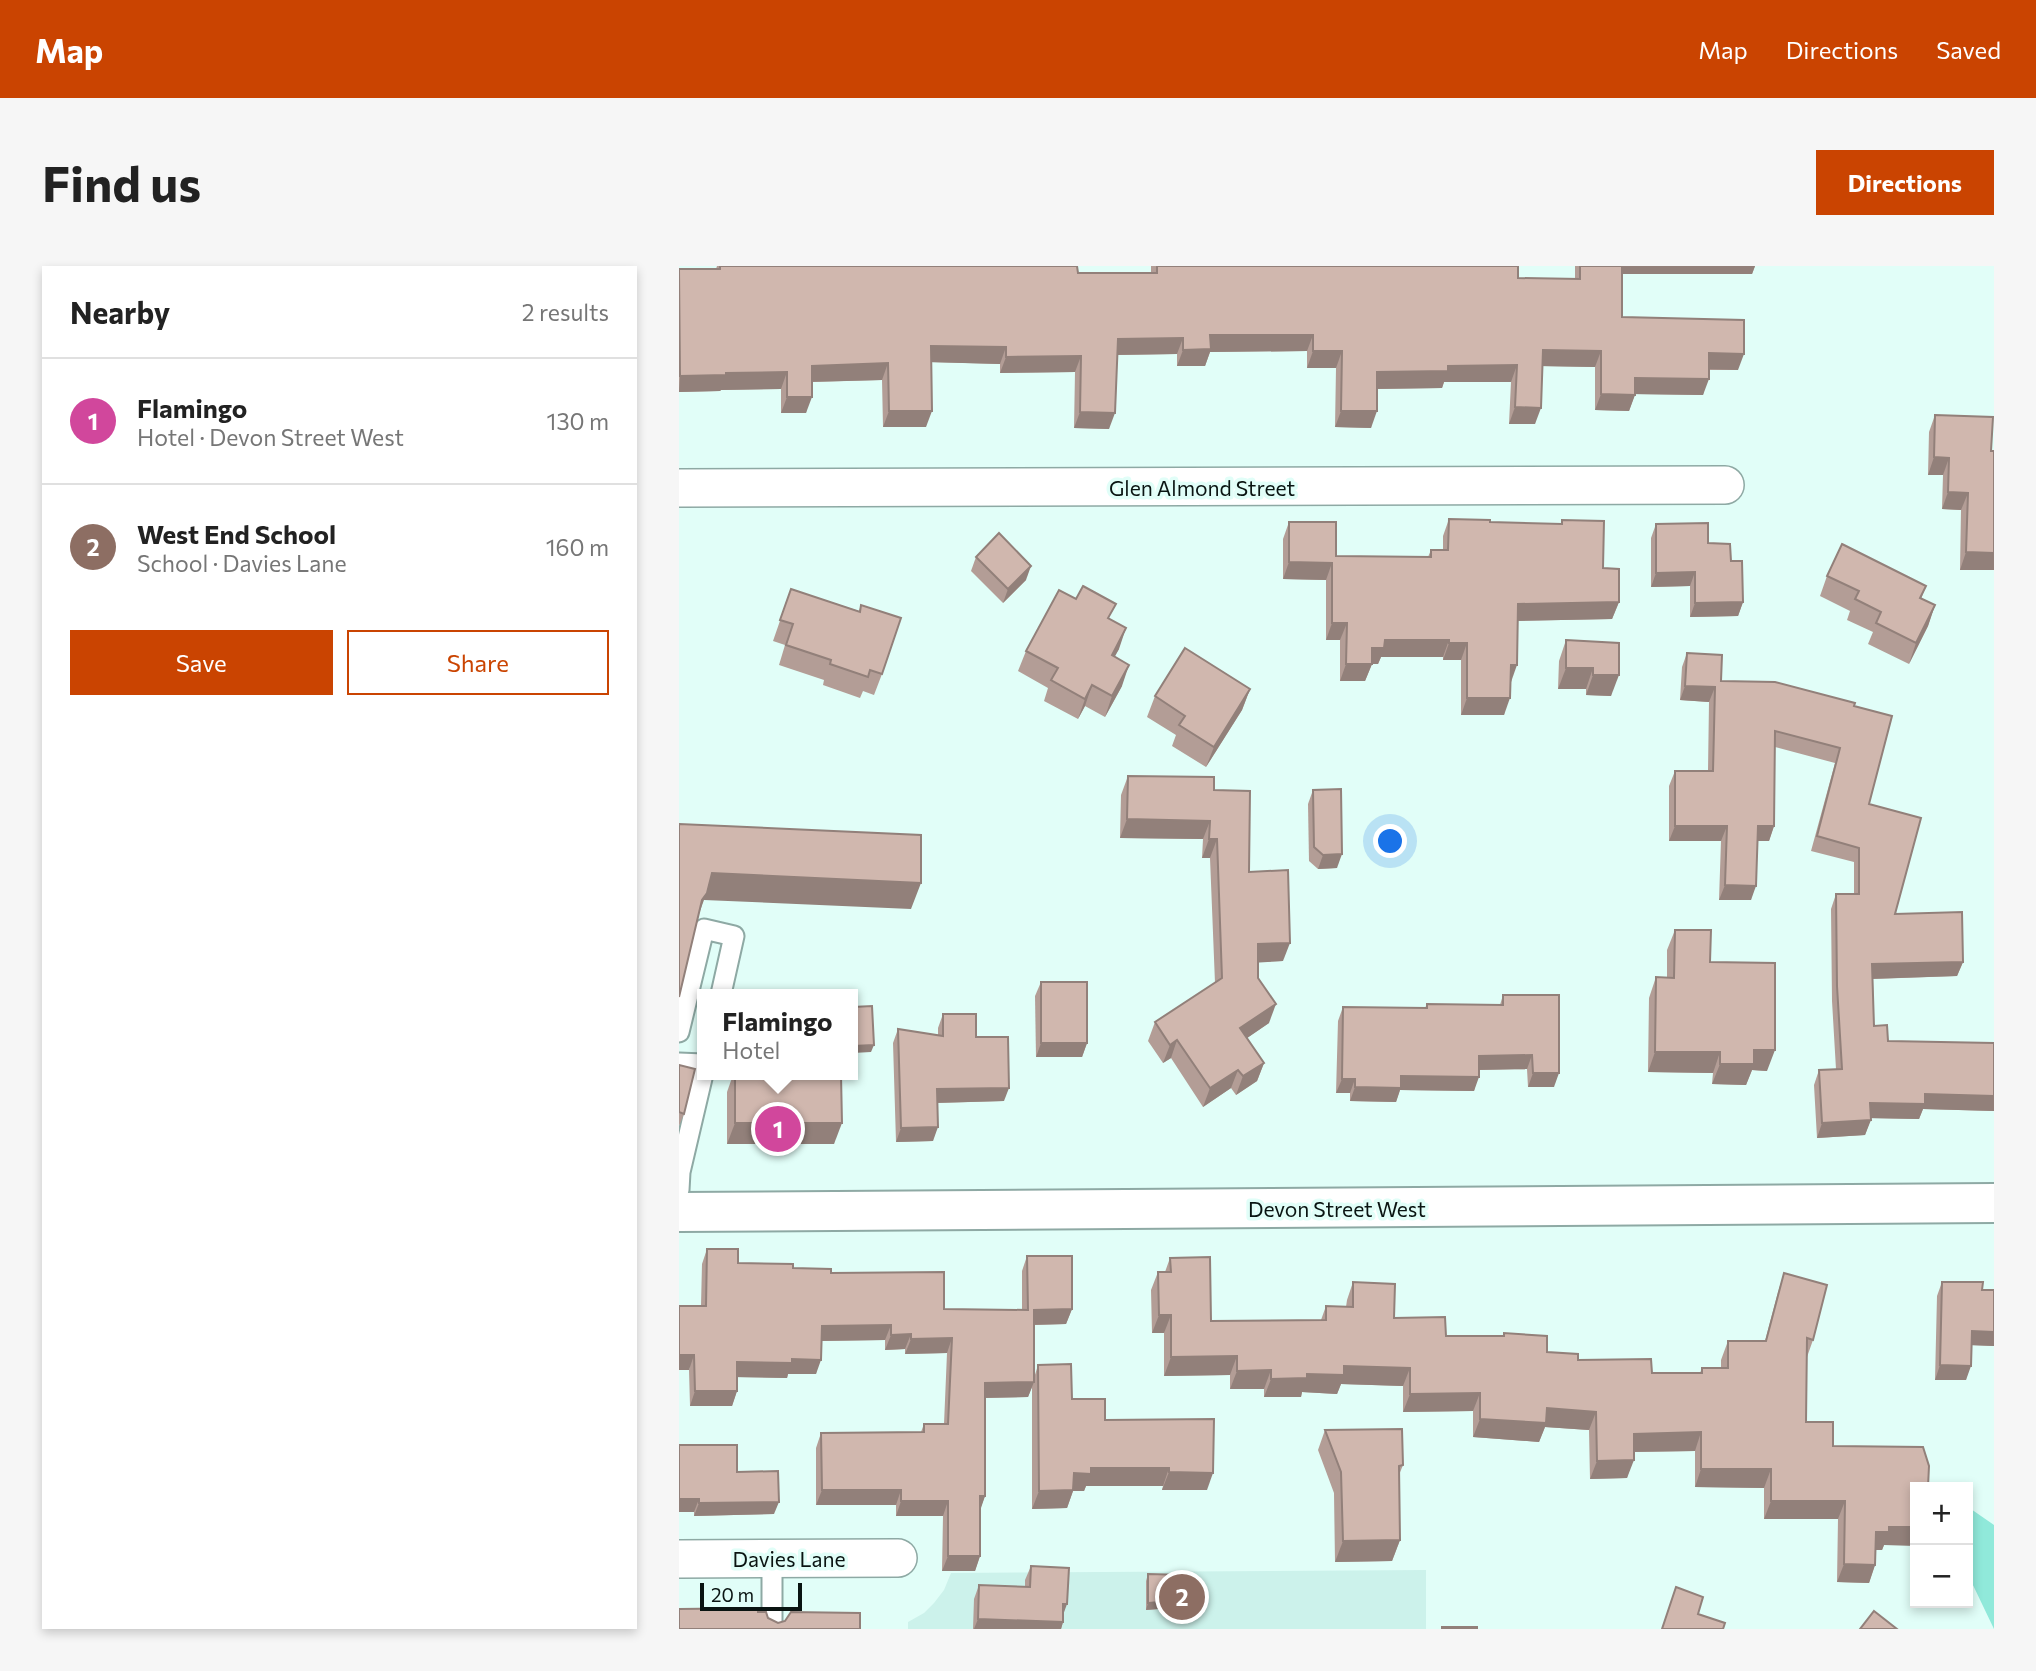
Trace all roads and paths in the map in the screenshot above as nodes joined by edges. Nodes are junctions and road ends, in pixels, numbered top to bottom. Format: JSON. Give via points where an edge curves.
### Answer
{"nodes":[{"id":1,"x":1725,"y":485,"type":"dead end"},
{"id":2,"x":679,"y":488,"type":"edge"},
{"id":3,"x":722,"y":989,"type":"edge"},
{"id":4,"x":679,"y":1032,"type":"edge"},
{"id":5,"x":679,"y":1063,"type":"edge"},
{"id":6,"x":697,"y":1064,"type":"edge"},
{"id":7,"x":702,"y":1080,"type":"edge"},
{"id":8,"x":679,"y":1190,"type":"edge"},
{"id":9,"x":1994,"y":1203,"type":"edge"},
{"id":10,"x":679,"y":1212,"type":"edge"},
{"id":11,"x":772,"y":1558,"type":"junction"},
{"id":12,"x":898,"y":1558,"type":"dead end"},
{"id":13,"x":679,"y":1559,"type":"edge"},
{"id":14,"x":772,"y":1629,"type":"edge"}],
"edges":[{"from":1,"to":2,"type":"street","name":"Glen Almond Street"},
{"from":3,"to":4,"type":"lane","via":[[734,936],[704,929]]},
{"from":5,"to":6,"type":"lane"},
{"from":7,"to":8,"type":"lane"},
{"from":9,"to":10,"type":"main road","name":"Devon Street West"},
{"from":11,"to":12,"type":"street","name":"Davies Lane"},
{"from":11,"to":13,"type":"street","name":"Davies Lane"},
{"from":11,"to":14,"type":"lane"}]}
